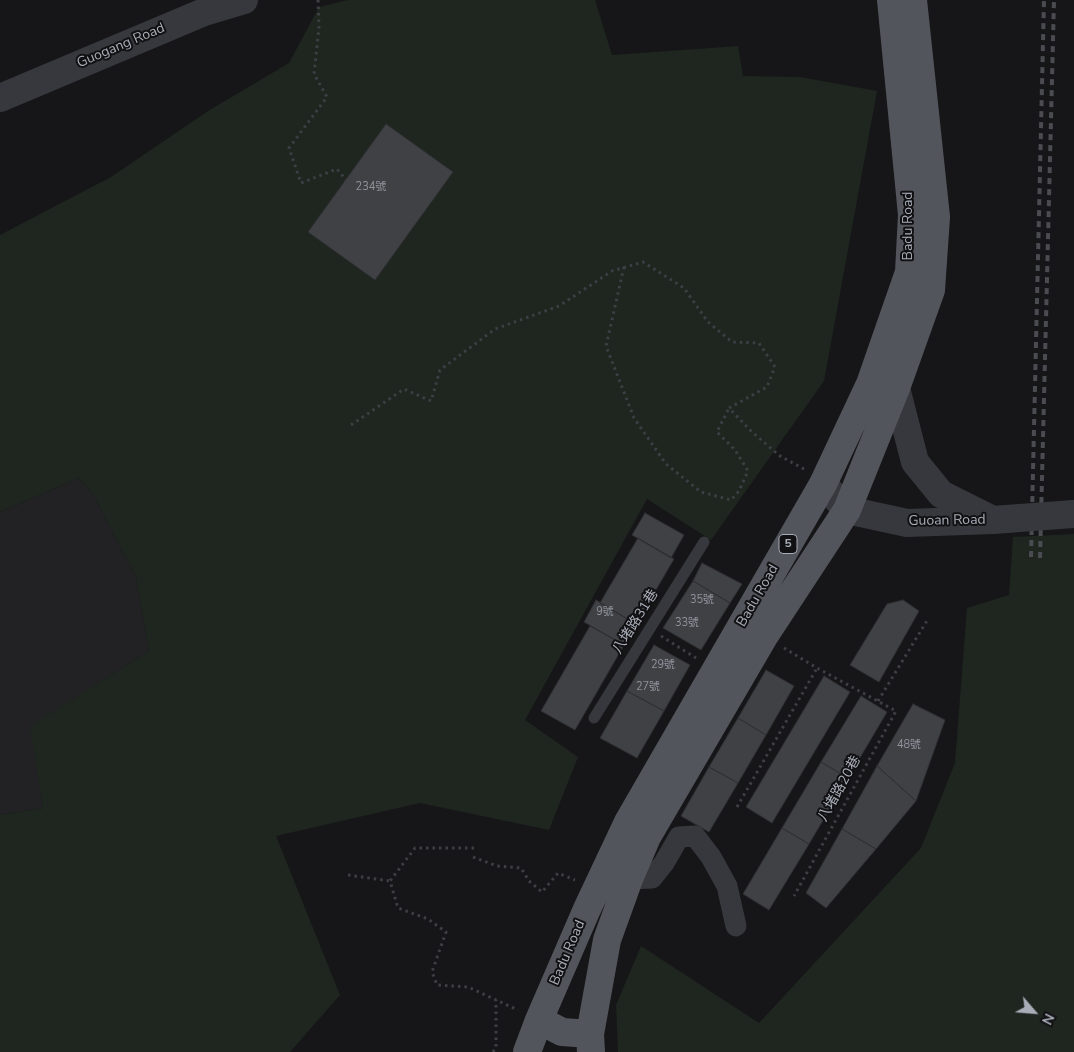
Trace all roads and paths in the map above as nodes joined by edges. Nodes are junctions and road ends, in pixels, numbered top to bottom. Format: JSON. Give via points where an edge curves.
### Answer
{"nodes":[{"id":1,"x":244,"y":0,"type":"edge"},
{"id":2,"x":318,"y":0,"type":"edge"},
{"id":3,"x":891,"y":0,"type":"edge"},
{"id":4,"x":914,"y":0,"type":"edge"},
{"id":5,"x":0,"y":98,"type":"edge"},
{"id":6,"x":346,"y":180,"type":"dead end"},
{"id":7,"x":624,"y":267,"type":"junction"},
{"id":8,"x":896,"y":388,"type":"junction"},
{"id":9,"x":729,"y":408,"type":"junction"},
{"id":10,"x":351,"y":425,"type":"dead end"},
{"id":11,"x":823,"y":484,"type":"junction"},
{"id":12,"x":847,"y":510,"type":"junction"},
{"id":13,"x":1074,"y":514,"type":"edge"},
{"id":14,"x":993,"y":520,"type":"junction"},
{"id":15,"x":704,"y":542,"type":"dead end"},
{"id":16,"x":928,"y":619,"type":"dead end"},
{"id":17,"x":649,"y":629,"type":"junction"},
{"id":18,"x":765,"y":635,"type":"junction"},
{"id":19,"x":817,"y":668,"type":"junction"},
{"id":20,"x":717,"y":669,"type":"junction"},
{"id":21,"x":878,"y":701,"type":"junction"},
{"id":22,"x":594,"y":718,"type":"dead end"},
{"id":23,"x":736,"y":806,"type":"dead end"},
{"id":24,"x":474,"y":848,"type":"dead end"},
{"id":25,"x":473,"y":857,"type":"dead end"},
{"id":26,"x":348,"y":875,"type":"dead end"},
{"id":27,"x":629,"y":879,"type":"junction"},
{"id":28,"x":390,"y":880,"type":"junction"},
{"id":29,"x":596,"y":890,"type":"junction"},
{"id":30,"x":794,"y":896,"type":"dead end"},
{"id":31,"x":736,"y":926,"type":"dead end"},
{"id":32,"x":496,"y":1000,"type":"junction"},
{"id":33,"x":539,"y":1020,"type":"junction"},
{"id":34,"x":591,"y":1043,"type":"edge"},
{"id":35,"x":493,"y":1052,"type":"edge"},
{"id":36,"x":527,"y":1052,"type":"edge"}],
"edges":[{"from":1,"to":5,"type":"street","name":"Guogang Road","via":[[204,12]]},
{"from":2,"to":6,"type":"path","via":[[314,74],[327,97],[289,148],[301,183],[337,169]]},
{"from":3,"to":11,"type":"main road","name":"Badu Road","number":"5","via":[[912,215],[909,272],[870,384]]},
{"from":4,"to":8,"type":"main road","name":"Badu Road","number":"5","via":[[936,217],[931,290]]},
{"from":7,"to":9,"type":"path","via":[[643,262],[684,288],[708,322],[732,342],[758,343],[775,367],[767,387]]},
{"from":7,"to":9,"type":"path","via":[[606,346],[634,418],[666,464],[701,492],[731,500],[739,492],[748,472],[735,450],[717,432]]},
{"from":7,"to":10,"type":"path","via":[[612,270],[559,306],[495,329],[440,370],[431,401],[404,389]]},
{"from":8,"to":12,"type":"main road","name":"Badu Road","number":"5"},
{"from":8,"to":14,"type":"street","via":[[916,462],[941,494]]},
{"from":9,"to":11,"type":"path","via":[[780,456],[797,463]]},
{"from":11,"to":12,"type":"street"},
{"from":11,"to":20,"type":"main road","name":"Badu Road","number":"5"},
{"from":12,"to":14,"type":"street","name":"Guoan Road","via":[[907,523]]},
{"from":12,"to":18,"type":"main road","name":"Badu Road","number":"5"},
{"from":13,"to":14,"type":"street","name":"Guoan Road","bridge":true},
{"from":15,"to":17,"type":"lane","name":"八堵路31巷"},
{"from":16,"to":21,"type":"path"},
{"from":17,"to":20,"type":"path"},
{"from":17,"to":22,"type":"lane","name":"八堵路31巷"},
{"from":18,"to":19,"type":"path","name":"八堵路20巷"},
{"from":18,"to":27,"type":"main road","name":"Badu Road","number":"5","via":[[648,837]]},
{"from":19,"to":21,"type":"path","name":"八堵路20巷"},
{"from":19,"to":23,"type":"path"},
{"from":20,"to":29,"type":"main road","name":"Badu Road","number":"5","via":[[628,822]]},
{"from":21,"to":30,"type":"path","name":"八堵路20巷","via":[[896,710]]},
{"from":24,"to":28,"type":"path","via":[[416,848]]},
{"from":25,"to":29,"type":"path","via":[[497,866],[521,868],[542,892],[558,872]]},
{"from":26,"to":28,"type":"path"},
{"from":27,"to":31,"type":"street","via":[[652,878],[679,837],[694,836],[711,857],[727,886]]},
{"from":27,"to":34,"type":"main road","name":"Badu Road","number":"5","via":[[607,940]]},
{"from":28,"to":32,"type":"path","via":[[398,908],[428,919],[446,932],[432,972],[438,985],[468,987]]},
{"from":29,"to":33,"type":"main road","name":"Badu Road","number":"5"},
{"from":32,"to":33,"type":"path"},
{"from":32,"to":35,"type":"path","via":[[496,1048]]},
{"from":33,"to":34,"type":"main road"},
{"from":33,"to":36,"type":"main road","name":"Badu Road","number":"5"}]}
